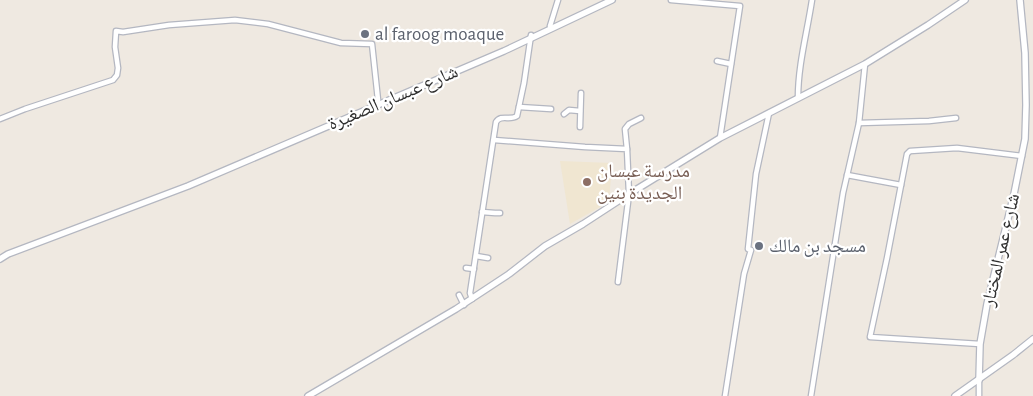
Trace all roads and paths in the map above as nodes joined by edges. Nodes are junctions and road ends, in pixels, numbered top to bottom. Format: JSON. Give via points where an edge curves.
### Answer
{"nodes":[{"id":1,"x":558,"y":0,"type":"edge"},
{"id":2,"x":605,"y":0,"type":"edge"},
{"id":3,"x":612,"y":0,"type":"edge"},
{"id":4,"x":671,"y":0,"type":"edge"},
{"id":5,"x":812,"y":0,"type":"edge"},
{"id":6,"x":965,"y":0,"type":"edge"},
{"id":7,"x":1020,"y":0,"type":"edge"},
{"id":8,"x":550,"y":26,"type":"junction"},
{"id":9,"x":531,"y":37,"type":"junction"},
{"id":10,"x":717,"y":62,"type":"dead end"},
{"id":11,"x":731,"y":64,"type":"junction"},
{"id":12,"x":865,"y":64,"type":"junction"},
{"id":13,"x":580,"y":93,"type":"dead end"},
{"id":14,"x":798,"y":98,"type":"junction"},
{"id":15,"x":378,"y":100,"type":"junction"},
{"id":16,"x":519,"y":107,"type":"junction"},
{"id":17,"x":551,"y":109,"type":"dead end"},
{"id":18,"x":580,"y":111,"type":"junction"},
{"id":19,"x":769,"y":113,"type":"junction"},
{"id":20,"x":564,"y":114,"type":"dead end"},
{"id":21,"x":641,"y":118,"type":"dead end"},
{"id":22,"x":956,"y":118,"type":"dead end"},
{"id":23,"x":0,"y":119,"type":"edge"},
{"id":24,"x":859,"y":123,"type":"junction"},
{"id":25,"x":580,"y":127,"type":"dead end"},
{"id":26,"x":720,"y":138,"type":"junction"},
{"id":27,"x":494,"y":140,"type":"junction"},
{"id":28,"x":627,"y":149,"type":"junction"},
{"id":29,"x":1022,"y":156,"type":"junction"},
{"id":30,"x":847,"y":175,"type":"junction"},
{"id":31,"x":901,"y":185,"type":"junction"},
{"id":32,"x":172,"y":191,"type":"junction"},
{"id":33,"x":629,"y":194,"type":"junction"},
{"id":34,"x":482,"y":212,"type":"junction"},
{"id":35,"x":500,"y":212,"type":"dead end"},
{"id":36,"x":476,"y":256,"type":"junction"},
{"id":37,"x":488,"y":258,"type":"dead end"},
{"id":38,"x":0,"y":259,"type":"edge"},
{"id":39,"x":466,"y":268,"type":"dead end"},
{"id":40,"x":474,"y":269,"type":"junction"},
{"id":41,"x":618,"y":282,"type":"dead end"},
{"id":42,"x":459,"y":294,"type":"dead end"},
{"id":43,"x":472,"y":299,"type":"junction"},
{"id":44,"x":464,"y":304,"type":"junction"},
{"id":45,"x":1033,"y":339,"type":"edge"},
{"id":46,"x":980,"y":344,"type":"junction"},
{"id":47,"x":978,"y":380,"type":"junction"},
{"id":48,"x":308,"y":396,"type":"edge"},
{"id":49,"x":725,"y":396,"type":"edge"},
{"id":50,"x":811,"y":396,"type":"edge"},
{"id":51,"x":956,"y":396,"type":"edge"},
{"id":52,"x":979,"y":396,"type":"edge"}],
"edges":[{"from":1,"to":8,"type":"street"},
{"from":2,"to":8,"type":"street","name":"شارع عبسان الصغيرة"},
{"from":3,"to":9,"type":"street","name":"شارع عبسان الصغيرة"},
{"from":4,"to":11,"type":"street","via":[[740,6]]},
{"from":5,"to":14,"type":"street","via":[[801,56]]},
{"from":6,"to":12,"type":"street"},
{"from":7,"to":29,"type":"street","name":"شارع عمر المختار","via":[[1026,105]]},
{"from":8,"to":9,"type":"street","name":"شارع عبسان الصغيرة"},
{"from":9,"to":15,"type":"street","name":"شارع عبسان الصغيرة"},
{"from":9,"to":16,"type":"street"},
{"from":9,"to":32,"type":"street","name":"شارع عبسان الصغيرة"},
{"from":10,"to":11,"type":"street"},
{"from":11,"to":26,"type":"street"},
{"from":12,"to":14,"type":"street"},
{"from":12,"to":24,"type":"street"},
{"from":13,"to":18,"type":"street"},
{"from":14,"to":19,"type":"street"},
{"from":15,"to":23,"type":"street","via":[[372,44],[341,43],[268,24],[229,20],[116,31],[118,68],[113,80]]},
{"from":15,"to":32,"type":"street","name":"شارع عبسان الصغيرة"},
{"from":16,"to":17,"type":"street"},
{"from":16,"to":27,"type":"street","via":[[515,118],[497,120]]},
{"from":18,"to":20,"type":"street","via":[[569,110]]},
{"from":18,"to":25,"type":"street"},
{"from":19,"to":26,"type":"street"},
{"from":19,"to":49,"type":"street","via":[[756,174],[750,250]]},
{"from":21,"to":28,"type":"street","via":[[625,129]]},
{"from":22,"to":24,"type":"street"},
{"from":24,"to":30,"type":"street"},
{"from":26,"to":33,"type":"street"},
{"from":27,"to":28,"type":"street"},
{"from":27,"to":34,"type":"street"},
{"from":28,"to":33,"type":"street"},
{"from":29,"to":31,"type":"street","via":[[957,148],[910,151]]},
{"from":29,"to":46,"type":"street","name":"شارع عمر المختار"},
{"from":30,"to":31,"type":"street"},
{"from":30,"to":50,"type":"street"},
{"from":31,"to":46,"type":"street","via":[[870,337]]},
{"from":32,"to":38,"type":"street","name":"شارع عبسان الصغيرة"},
{"from":33,"to":41,"type":"street"},
{"from":33,"to":43,"type":"street","via":[[545,246]]},
{"from":34,"to":35,"type":"street"},
{"from":34,"to":36,"type":"street"},
{"from":36,"to":37,"type":"street"},
{"from":36,"to":40,"type":"street"},
{"from":39,"to":40,"type":"street"},
{"from":40,"to":43,"type":"street"},
{"from":42,"to":44,"type":"street"},
{"from":43,"to":44,"type":"street"},
{"from":44,"to":48,"type":"street"},
{"from":45,"to":47,"type":"street"},
{"from":46,"to":47,"type":"street","name":"شارع عمر المختار"},
{"from":47,"to":51,"type":"street"},
{"from":47,"to":52,"type":"street"}]}
